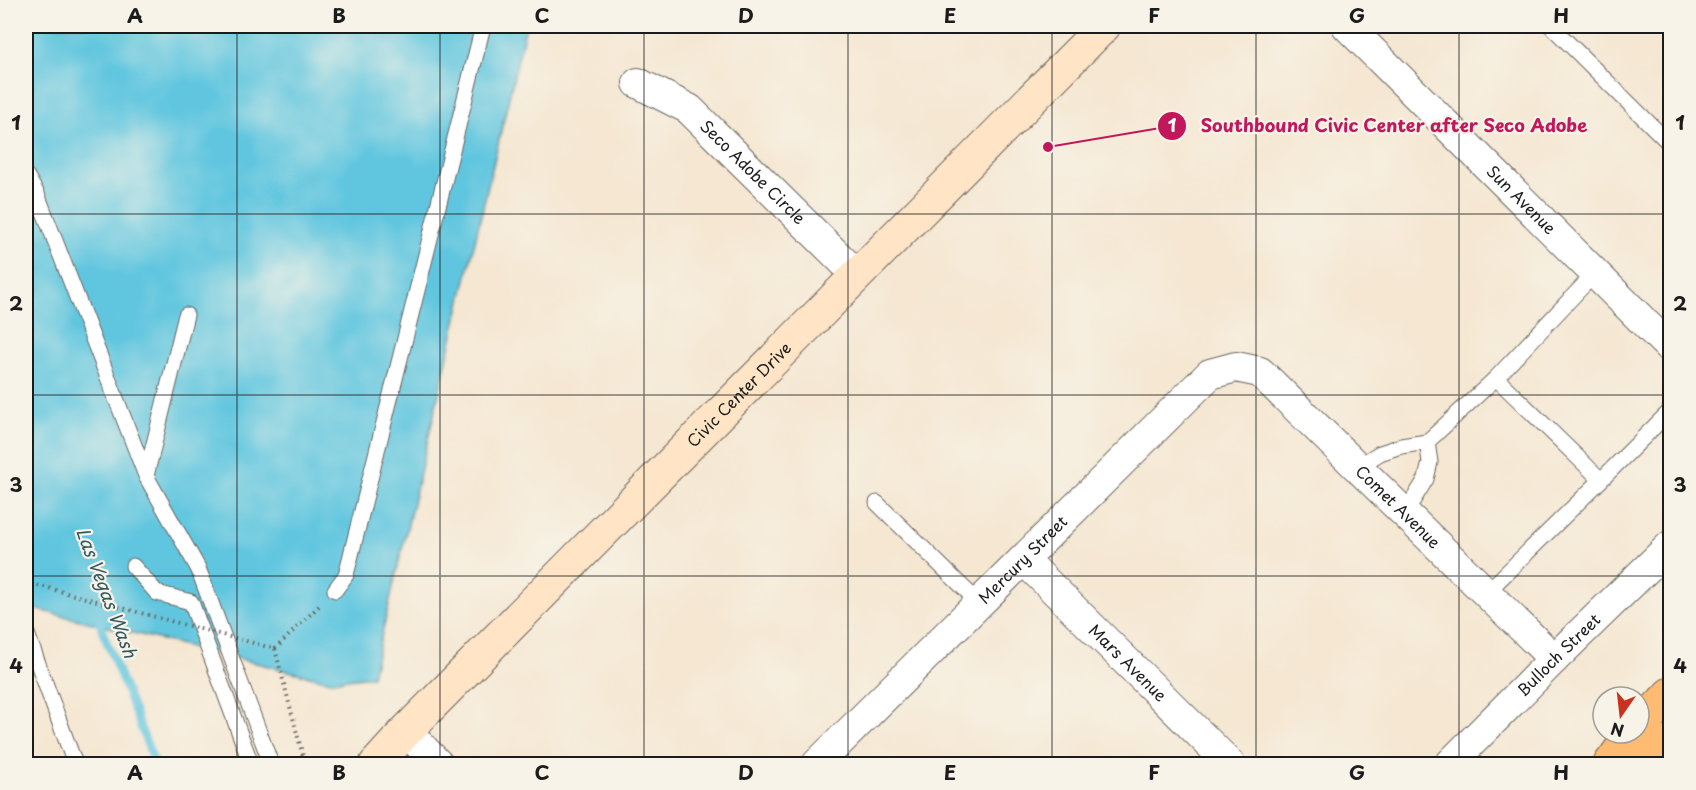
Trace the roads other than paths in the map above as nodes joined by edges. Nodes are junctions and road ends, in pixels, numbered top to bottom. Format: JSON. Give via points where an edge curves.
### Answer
{"nodes":[{"id":1,"x":483,"y":26,"type":"edge"},
{"id":2,"x":1347,"y":26,"type":"edge"},
{"id":3,"x":1551,"y":26,"type":"edge"},
{"id":4,"x":1094,"y":29,"type":"edge"},
{"id":5,"x":638,"y":83,"type":"dead end"},
{"id":6,"x":1671,"y":144,"type":"edge"},
{"id":7,"x":26,"y":175,"type":"edge"},
{"id":8,"x":1595,"y":273,"type":"junction"},
{"id":9,"x":857,"y":275,"type":"junction"},
{"id":10,"x":186,"y":315,"type":"dead end"},
{"id":11,"x":1671,"y":348,"type":"edge"},
{"id":12,"x":1236,"y":367,"type":"joint"},
{"id":13,"x":1496,"y":378,"type":"junction"},
{"id":14,"x":1671,"y":411,"type":"edge"},
{"id":15,"x":1427,"y":442,"type":"junction"},
{"id":16,"x":1357,"y":467,"type":"junction"},
{"id":17,"x":146,"y":476,"type":"junction"},
{"id":18,"x":1601,"y":480,"type":"junction"},
{"id":19,"x":877,"y":503,"type":"dead end"},
{"id":20,"x":1405,"y":513,"type":"junction"},
{"id":21,"x":1671,"y":546,"type":"edge"},
{"id":22,"x":1024,"y":560,"type":"junction"},
{"id":23,"x":132,"y":566,"type":"dead end"},
{"id":24,"x":335,"y":590,"type":"road end"},
{"id":25,"x":1486,"y":593,"type":"junction"},
{"id":26,"x":979,"y":603,"type":"junction"},
{"id":27,"x":26,"y":631,"type":"edge"},
{"id":28,"x":1554,"y":659,"type":"junction"},
{"id":29,"x":1671,"y":694,"type":"edge"},
{"id":30,"x":1651,"y":715,"type":"edge"},
{"id":31,"x":406,"y":731,"type":"junction"},
{"id":32,"x":1671,"y":741,"type":"edge"},
{"id":33,"x":1624,"y":745,"type":"edge"},
{"id":34,"x":75,"y":765,"type":"edge"},
{"id":35,"x":251,"y":765,"type":"edge"},
{"id":36,"x":271,"y":765,"type":"edge"},
{"id":37,"x":375,"y":765,"type":"edge"},
{"id":38,"x":438,"y":765,"type":"edge"},
{"id":39,"x":817,"y":765,"type":"edge"},
{"id":40,"x":1230,"y":765,"type":"edge"},
{"id":41,"x":1450,"y":765,"type":"edge"},
{"id":42,"x":1610,"y":765,"type":"edge"},
{"id":43,"x":1648,"y":765,"type":"edge"}],
"edges":[{"from":1,"to":24,"type":"lane","via":[[346,575]]},
{"from":2,"to":8,"type":"street","name":"Sun Avenue"},
{"from":3,"to":6,"type":"lane"},
{"from":4,"to":9,"type":"street","name":"Civic Center Drive"},
{"from":5,"to":9,"type":"street","name":"Seco Adobe Circle","via":[[689,109]]},
{"from":7,"to":17,"type":"lane","via":[[37,194]]},
{"from":8,"to":11,"type":"street","name":"Sun Avenue"},
{"from":8,"to":13,"type":"lane"},
{"from":9,"to":31,"type":"street","name":"Civic Center Drive"},
{"from":10,"to":17,"type":"lane"},
{"from":12,"to":16,"type":"street","name":"Comet Avenue","via":[[1260,372]]},
{"from":12,"to":22,"type":"street","name":"Mercury Street","via":[[1210,374]]},
{"from":13,"to":15,"type":"lane"},
{"from":13,"to":18,"type":"lane"},
{"from":14,"to":18,"type":"lane"},
{"from":15,"to":16,"type":"lane","via":[[1380,453]]},
{"from":15,"to":20,"type":"lane","via":[[1430,462],[1426,479]]},
{"from":16,"to":20,"type":"street","name":"Comet Avenue"},
{"from":17,"to":36,"type":"lane","via":[[198,568]]},
{"from":18,"to":25,"type":"lane"},
{"from":19,"to":26,"type":"lane"},
{"from":20,"to":25,"type":"street","name":"Comet Avenue"},
{"from":21,"to":28,"type":"street","name":"Bulloch Street"},
{"from":22,"to":26,"type":"street","name":"Mercury Street"},
{"from":22,"to":40,"type":"street","name":"Mars Avenue"},
{"from":23,"to":35,"type":"lane","via":[[157,592],[191,602]]},
{"from":25,"to":28,"type":"street","name":"Comet Avenue"},
{"from":26,"to":39,"type":"street","name":"Mercury Street"},
{"from":27,"to":34,"type":"lane"},
{"from":28,"to":41,"type":"street","name":"Bulloch Street"},
{"from":29,"to":30,"type":"highway"},
{"from":31,"to":37,"type":"street","name":"Civic Center Drive"},
{"from":31,"to":38,"type":"street"},
{"from":32,"to":43,"type":"highway"},
{"from":33,"to":42,"type":"highway"}]}
